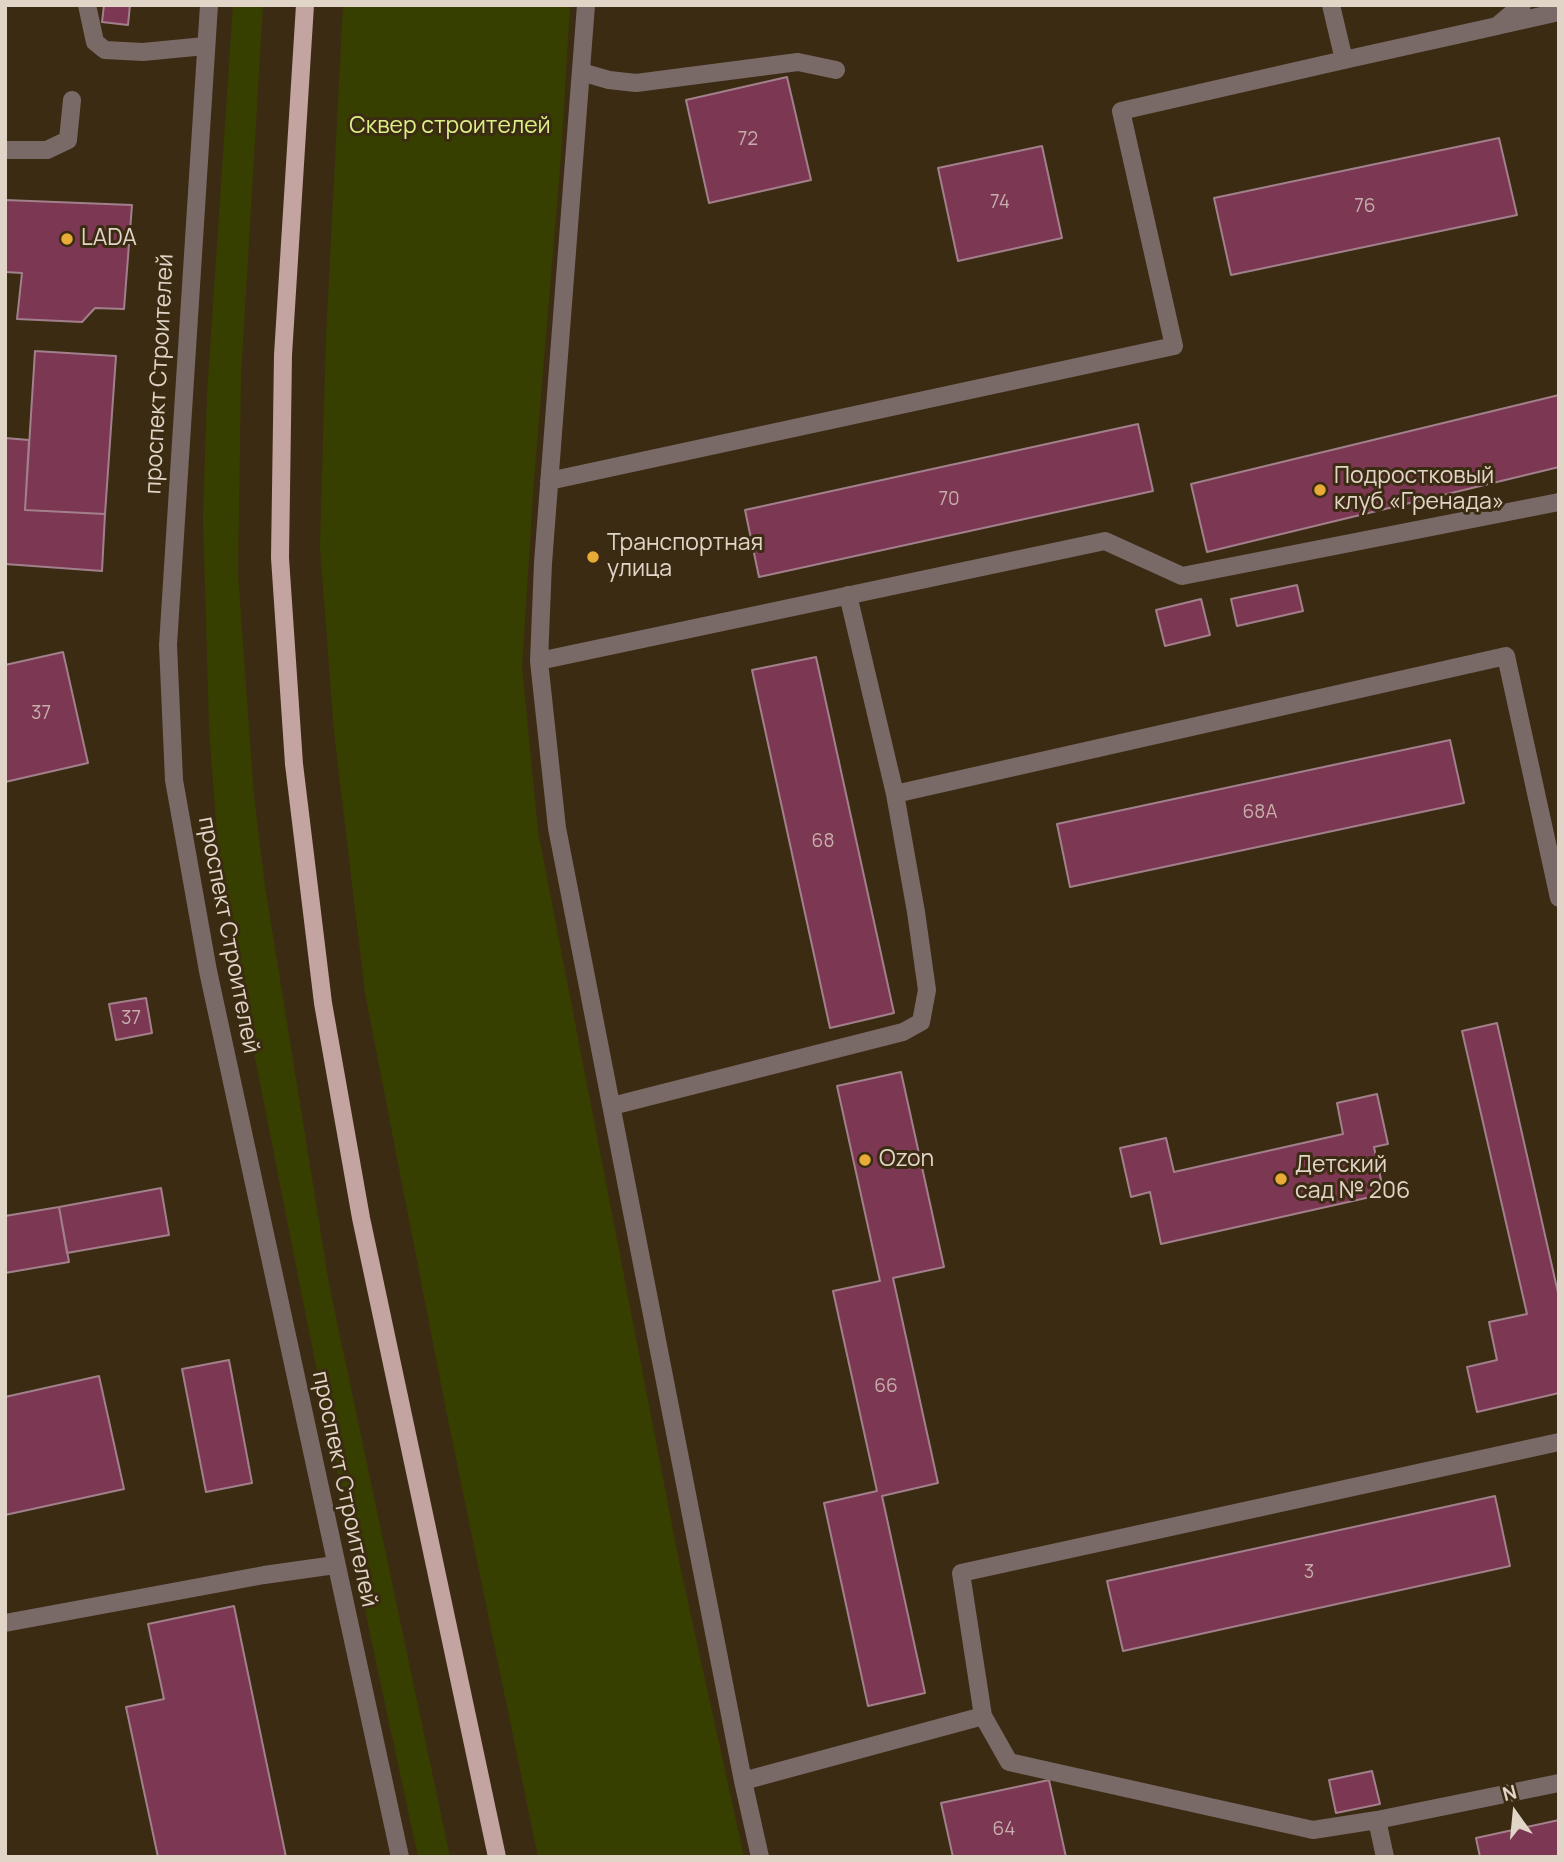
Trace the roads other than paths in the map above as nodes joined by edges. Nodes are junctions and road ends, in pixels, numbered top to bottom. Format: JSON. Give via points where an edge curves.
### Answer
{"nodes":[{"id":1,"x":87,"y":5,"type":"edge"},
{"id":2,"x":209,"y":5,"type":"edge"},
{"id":3,"x":305,"y":5,"type":"edge"},
{"id":4,"x":586,"y":5,"type":"edge"},
{"id":5,"x":1331,"y":5,"type":"edge"},
{"id":6,"x":1522,"y":5,"type":"edge"},
{"id":7,"x":1559,"y":12,"type":"edge"},
{"id":8,"x":1497,"y":26,"type":"junction"},
{"id":9,"x":205,"y":46,"type":"junction"},
{"id":10,"x":1344,"y":60,"type":"junction"},
{"id":11,"x":836,"y":70,"type":"dead end"},
{"id":12,"x":581,"y":72,"type":"junction"},
{"id":13,"x":72,"y":100,"type":"dead end"},
{"id":14,"x":5,"y":150,"type":"edge"},
{"id":15,"x":549,"y":481,"type":"junction"},
{"id":16,"x":1559,"y":502,"type":"edge"},
{"id":17,"x":848,"y":595,"type":"junction"},
{"id":18,"x":539,"y":662,"type":"junction"},
{"id":19,"x":895,"y":794,"type":"junction"},
{"id":20,"x":1559,"y":898,"type":"edge"},
{"id":21,"x":612,"y":1106,"type":"junction"},
{"id":22,"x":1559,"y":1441,"type":"edge"},
{"id":23,"x":335,"y":1565,"type":"junction"},
{"id":24,"x":5,"y":1623,"type":"edge"},
{"id":25,"x":984,"y":1716,"type":"junction"},
{"id":26,"x":743,"y":1782,"type":"junction"},
{"id":27,"x":1559,"y":1783,"type":"edge"},
{"id":28,"x":1377,"y":1820,"type":"junction"},
{"id":29,"x":401,"y":1857,"type":"edge"},
{"id":30,"x":497,"y":1857,"type":"edge"},
{"id":31,"x":760,"y":1857,"type":"edge"},
{"id":32,"x":1385,"y":1857,"type":"edge"}],
"edges":[{"from":1,"to":9,"type":"street","via":[[94,41],[105,50],[143,52]]},
{"from":2,"to":9,"type":"street","name":"проспект Строителей"},
{"from":3,"to":30,"type":"main road","via":[[284,355],[280,558],[294,764],[323,1003],[361,1217]]},
{"from":4,"to":12,"type":"street"},
{"from":5,"to":10,"type":"street"},
{"from":6,"to":8,"type":"street"},
{"from":7,"to":8,"type":"street"},
{"from":8,"to":10,"type":"street"},
{"from":9,"to":23,"type":"street","name":"проспект Строителей","via":[[168,645],[174,780],[208,971]]},
{"from":10,"to":15,"type":"street","via":[[1121,111],[1174,346]]},
{"from":11,"to":12,"type":"street","via":[[798,62],[636,83]]},
{"from":12,"to":15,"type":"street"},
{"from":13,"to":14,"type":"street","via":[[68,141],[47,150]]},
{"from":15,"to":18,"type":"street"},
{"from":16,"to":17,"type":"street","via":[[1182,576],[1105,541]]},
{"from":17,"to":18,"type":"street"},
{"from":17,"to":19,"type":"street"},
{"from":18,"to":21,"type":"street","via":[[557,828]]},
{"from":19,"to":20,"type":"street","via":[[1506,656]]},
{"from":19,"to":21,"type":"street","via":[[927,990],[921,1022],[903,1032]]},
{"from":21,"to":26,"type":"street"},
{"from":22,"to":25,"type":"street","via":[[961,1573]]},
{"from":23,"to":24,"type":"street"},
{"from":23,"to":29,"type":"street","name":"проспект Строителей"},
{"from":25,"to":26,"type":"street"},
{"from":25,"to":28,"type":"street","via":[[1009,1762],[1313,1830]]},
{"from":26,"to":31,"type":"street"},
{"from":27,"to":28,"type":"street"},
{"from":28,"to":32,"type":"street"}]}
